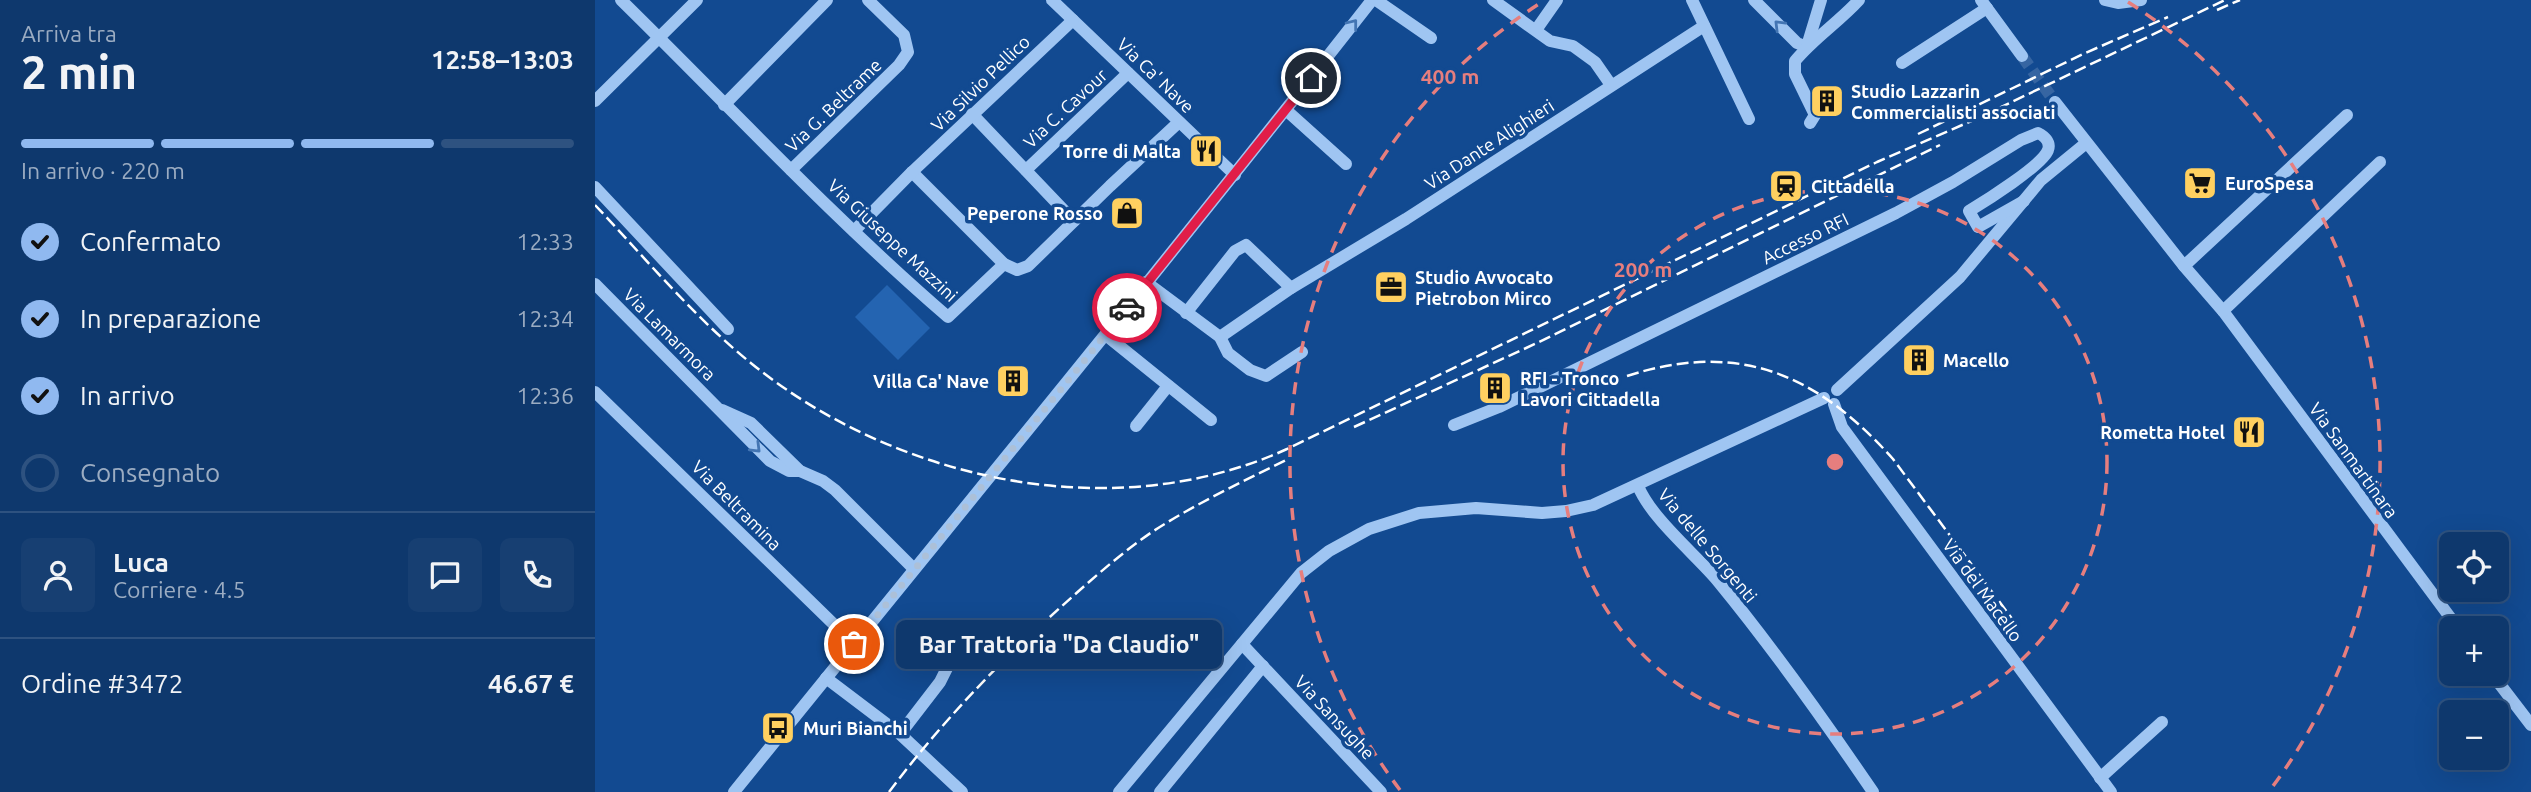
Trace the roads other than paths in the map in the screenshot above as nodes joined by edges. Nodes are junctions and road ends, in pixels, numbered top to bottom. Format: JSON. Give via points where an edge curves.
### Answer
{"nodes":[{"id":1,"x":621,"y":0,"type":"edge"},
{"id":2,"x":697,"y":0,"type":"edge"},
{"id":3,"x":827,"y":0,"type":"edge"},
{"id":4,"x":868,"y":0,"type":"edge"},
{"id":5,"x":1052,"y":0,"type":"edge"},
{"id":6,"x":1374,"y":0,"type":"edge"},
{"id":7,"x":1493,"y":0,"type":"edge"},
{"id":8,"x":1557,"y":0,"type":"edge"},
{"id":9,"x":1692,"y":0,"type":"edge"},
{"id":10,"x":1753,"y":0,"type":"edge"},
{"id":11,"x":1821,"y":0,"type":"edge"},
{"id":12,"x":1859,"y":0,"type":"edge"},
{"id":13,"x":2105,"y":0,"type":"edge"},
{"id":14,"x":2141,"y":0,"type":"edge"},
{"id":15,"x":1984,"y":4,"type":"edge"},
{"id":16,"x":1073,"y":19,"type":"junction"},
{"id":17,"x":1704,"y":26,"type":"junction"},
{"id":18,"x":1536,"y":30,"type":"junction"},
{"id":19,"x":659,"y":37,"type":"junction"},
{"id":20,"x":1431,"y":38,"type":"dead end"},
{"id":21,"x":1807,"y":47,"type":"junction"},
{"id":22,"x":2022,"y":56,"type":"tunnel mouth"},
{"id":23,"x":1902,"y":63,"type":"dead end"},
{"id":24,"x":1128,"y":73,"type":"junction"},
{"id":25,"x":1611,"y":85,"type":"junction"},
{"id":26,"x":595,"y":101,"type":"edge"},
{"id":27,"x":2055,"y":102,"type":"tunnel mouth"},
{"id":28,"x":724,"y":105,"type":"junction"},
{"id":29,"x":1286,"y":110,"type":"junction"},
{"id":30,"x":972,"y":114,"type":"junction"},
{"id":31,"x":2347,"y":115,"type":"dead end"},
{"id":32,"x":1749,"y":119,"type":"dead end"},
{"id":33,"x":1179,"y":122,"type":"junction"},
{"id":34,"x":1810,"y":123,"type":"dead end"},
{"id":35,"x":2085,"y":144,"type":"junction"},
{"id":36,"x":2380,"y":162,"type":"dead end"},
{"id":37,"x":1346,"y":164,"type":"dead end"},
{"id":38,"x":791,"y":170,"type":"junction"},
{"id":39,"x":1026,"y":170,"type":"junction"},
{"id":40,"x":912,"y":172,"type":"junction"},
{"id":41,"x":1235,"y":175,"type":"junction"},
{"id":42,"x":595,"y":187,"type":"edge"},
{"id":43,"x":2024,"y":201,"type":"junction"},
{"id":44,"x":1074,"y":221,"type":"junction"},
{"id":45,"x":854,"y":231,"type":"junction"},
{"id":46,"x":1004,"y":264,"type":"junction"},
{"id":47,"x":2184,"y":266,"type":"junction"},
{"id":48,"x":1146,"y":282,"type":"junction"},
{"id":49,"x":1291,"y":288,"type":"junction"},
{"id":50,"x":597,"y":289,"type":"edge"},
{"id":51,"x":2223,"y":312,"type":"junction"},
{"id":52,"x":1186,"y":313,"type":"junction"},
{"id":53,"x":727,"y":329,"type":"dead end"},
{"id":54,"x":1107,"y":336,"type":"junction"},
{"id":55,"x":1220,"y":337,"type":"junction"},
{"id":56,"x":1302,"y":352,"type":"dead end"},
{"id":57,"x":1168,"y":386,"type":"junction"},
{"id":58,"x":595,"y":392,"type":"edge"},
{"id":59,"x":1829,"y":401,"type":"junction"},
{"id":60,"x":1211,"y":420,"type":"dead end"},
{"id":61,"x":1454,"y":425,"type":"dead end"},
{"id":62,"x":1136,"y":426,"type":"dead end"},
{"id":63,"x":1638,"y":486,"type":"junction"},
{"id":64,"x":914,"y":569,"type":"junction"},
{"id":65,"x":2449,"y":616,"type":"edge"},
{"id":66,"x":854,"y":644,"type":"junction"},
{"id":67,"x":1242,"y":644,"type":"junction"},
{"id":68,"x":956,"y":650,"type":"dead end"},
{"id":69,"x":1263,"y":666,"type":"junction"},
{"id":70,"x":826,"y":678,"type":"junction"},
{"id":71,"x":2501,"y":686,"type":"edge"},
{"id":72,"x":2162,"y":722,"type":"dead end"},
{"id":73,"x":2531,"y":724,"type":"edge"},
{"id":74,"x":900,"y":734,"type":"junction"},
{"id":75,"x":2100,"y":778,"type":"junction"},
{"id":76,"x":734,"y":792,"type":"edge"},
{"id":77,"x":962,"y":792,"type":"edge"},
{"id":78,"x":1119,"y":792,"type":"edge"},
{"id":79,"x":1160,"y":792,"type":"edge"},
{"id":80,"x":1381,"y":792,"type":"edge"},
{"id":81,"x":1873,"y":792,"type":"edge"},
{"id":82,"x":2111,"y":792,"type":"edge"}],
"edges":[{"from":1,"to":19,"type":"street","name":"Via Giuseppe Mazzini"},
{"from":2,"to":19,"type":"street"},
{"from":3,"to":28,"type":"street"},
{"from":4,"to":38,"type":"street","name":"Via G. Beltrame","via":[[904,35],[908,52]]},
{"from":5,"to":16,"type":"street","name":"Via Ca' Nave"},
{"from":6,"to":20,"type":"street"},
{"from":29,"to":6,"type":"street","one_way":true},
{"from":7,"to":18,"type":"street"},
{"from":8,"to":18,"type":"street"},
{"from":9,"to":17,"type":"street"},
{"from":21,"to":10,"type":"street","one_way":true,"via":[[1797,43]]},
{"from":11,"to":21,"type":"street"},
{"from":12,"to":21,"type":"street"},
{"from":13,"to":14,"type":"street"},
{"from":15,"to":22,"type":"street"},
{"from":15,"to":23,"type":"street"},
{"from":16,"to":24,"type":"street","name":"Via Ca' Nave"},
{"from":16,"to":30,"type":"street","name":"Via Silvio Pellico"},
{"from":17,"to":25,"type":"street","name":"Via Dante Alighieri"},
{"from":17,"to":32,"type":"street"},
{"from":18,"to":25,"type":"street","via":[[1551,41],[1573,46],[1595,62]]},
{"from":19,"to":26,"type":"street"},
{"from":19,"to":28,"type":"street","name":"Via Giuseppe Mazzini"},
{"from":21,"to":34,"type":"street","via":[[1795,61],[1795,74],[1815,115]]},
{"from":24,"to":33,"type":"street","name":"Via Ca' Nave"},
{"from":24,"to":39,"type":"street","name":"Via C. Cavour"},
{"from":25,"to":49,"type":"street","name":"Via Dante Alighieri"},
{"from":27,"to":35,"type":"street","name":"Via Sanmartinara"},
{"from":28,"to":38,"type":"street","name":"Via Giuseppe Mazzini"},
{"from":29,"to":37,"type":"street"},
{"from":29,"to":41,"type":"street"},
{"from":30,"to":39,"type":"street","name":"Via C. Cavour"},
{"from":30,"to":40,"type":"street","name":"Via Silvio Pellico"},
{"from":31,"to":47,"type":"street"},
{"from":33,"to":41,"type":"street","name":"Via Ca' Nave"},
{"from":33,"to":44,"type":"street"},
{"from":35,"to":43,"type":"street","via":[[2041,180]]},
{"from":35,"to":47,"type":"street","name":"Via Sanmartinara"},
{"from":36,"to":51,"type":"street"},
{"from":38,"to":45,"type":"street","name":"Via Giuseppe Mazzini"},
{"from":39,"to":44,"type":"street","name":"Via C. Cavour"},
{"from":40,"to":45,"type":"street","name":"Via Silvio Pellico"},
{"from":40,"to":46,"type":"street"},
{"from":41,"to":48,"type":"street"},
{"from":42,"to":53,"type":"street"},
{"from":43,"to":59,"type":"street","via":[[1960,277],[1851,374],[1837,390],[1840,398]]},
{"from":43,"to":61,"type":"street","name":"Accesso RFI","via":[[1979,227],[1969,211],[2042,160],[2049,145],[2038,133],[1896,213]]},
{"from":44,"to":46,"type":"street","via":[[1028,266],[1017,270]]},
{"from":45,"to":46,"type":"street","name":"Via Giuseppe Mazzini","via":[[948,317]]},
{"from":47,"to":51,"type":"street","name":"Via Sanmartinara"},
{"from":48,"to":52,"type":"street"},
{"from":48,"to":54,"type":"street"},
{"from":49,"to":52,"type":"street","via":[[1246,245],[1235,251]]},
{"from":49,"to":55,"type":"street","name":"Via Dante Alighieri"},
{"from":50,"to":64,"type":"street","name":"Via Lamarmora","via":[[720,410],[757,428],[800,471],[835,490]]},
{"from":51,"to":65,"type":"street","name":"Via Sanmartinara"},
{"from":52,"to":55,"type":"street"},
{"from":54,"to":57,"type":"street"},
{"from":54,"to":64,"type":"street"},
{"from":55,"to":56,"type":"street","via":[[1227,352],[1266,376]]},
{"from":57,"to":60,"type":"street"},
{"from":57,"to":62,"type":"street"},
{"from":58,"to":66,"type":"street","name":"Via Beltramina"},
{"from":59,"to":63,"type":"street","name":"Via delle Sorgenti"},
{"from":59,"to":75,"type":"street","name":"Via del Macello","via":[[1842,426]]},
{"from":63,"to":67,"type":"street","via":[[1566,511],[1453,509],[1419,513],[1369,529],[1301,573]]},
{"from":63,"to":81,"type":"street","name":"Via delle Sorgenti","via":[[1761,636]]},
{"from":64,"to":66,"type":"street"},
{"from":66,"to":70,"type":"street"},
{"from":67,"to":69,"type":"street","name":"Via Sansughe"},
{"from":67,"to":78,"type":"street"},
{"from":68,"to":74,"type":"street","via":[[940,682]]},
{"from":69,"to":79,"type":"street"},
{"from":69,"to":80,"type":"street","name":"Via Sansughe"},
{"from":70,"to":74,"type":"street"},
{"from":70,"to":76,"type":"street"},
{"from":71,"to":73,"type":"street"},
{"from":72,"to":75,"type":"street"},
{"from":74,"to":77,"type":"street"},
{"from":75,"to":82,"type":"street","name":"Via del Macello"}]}
